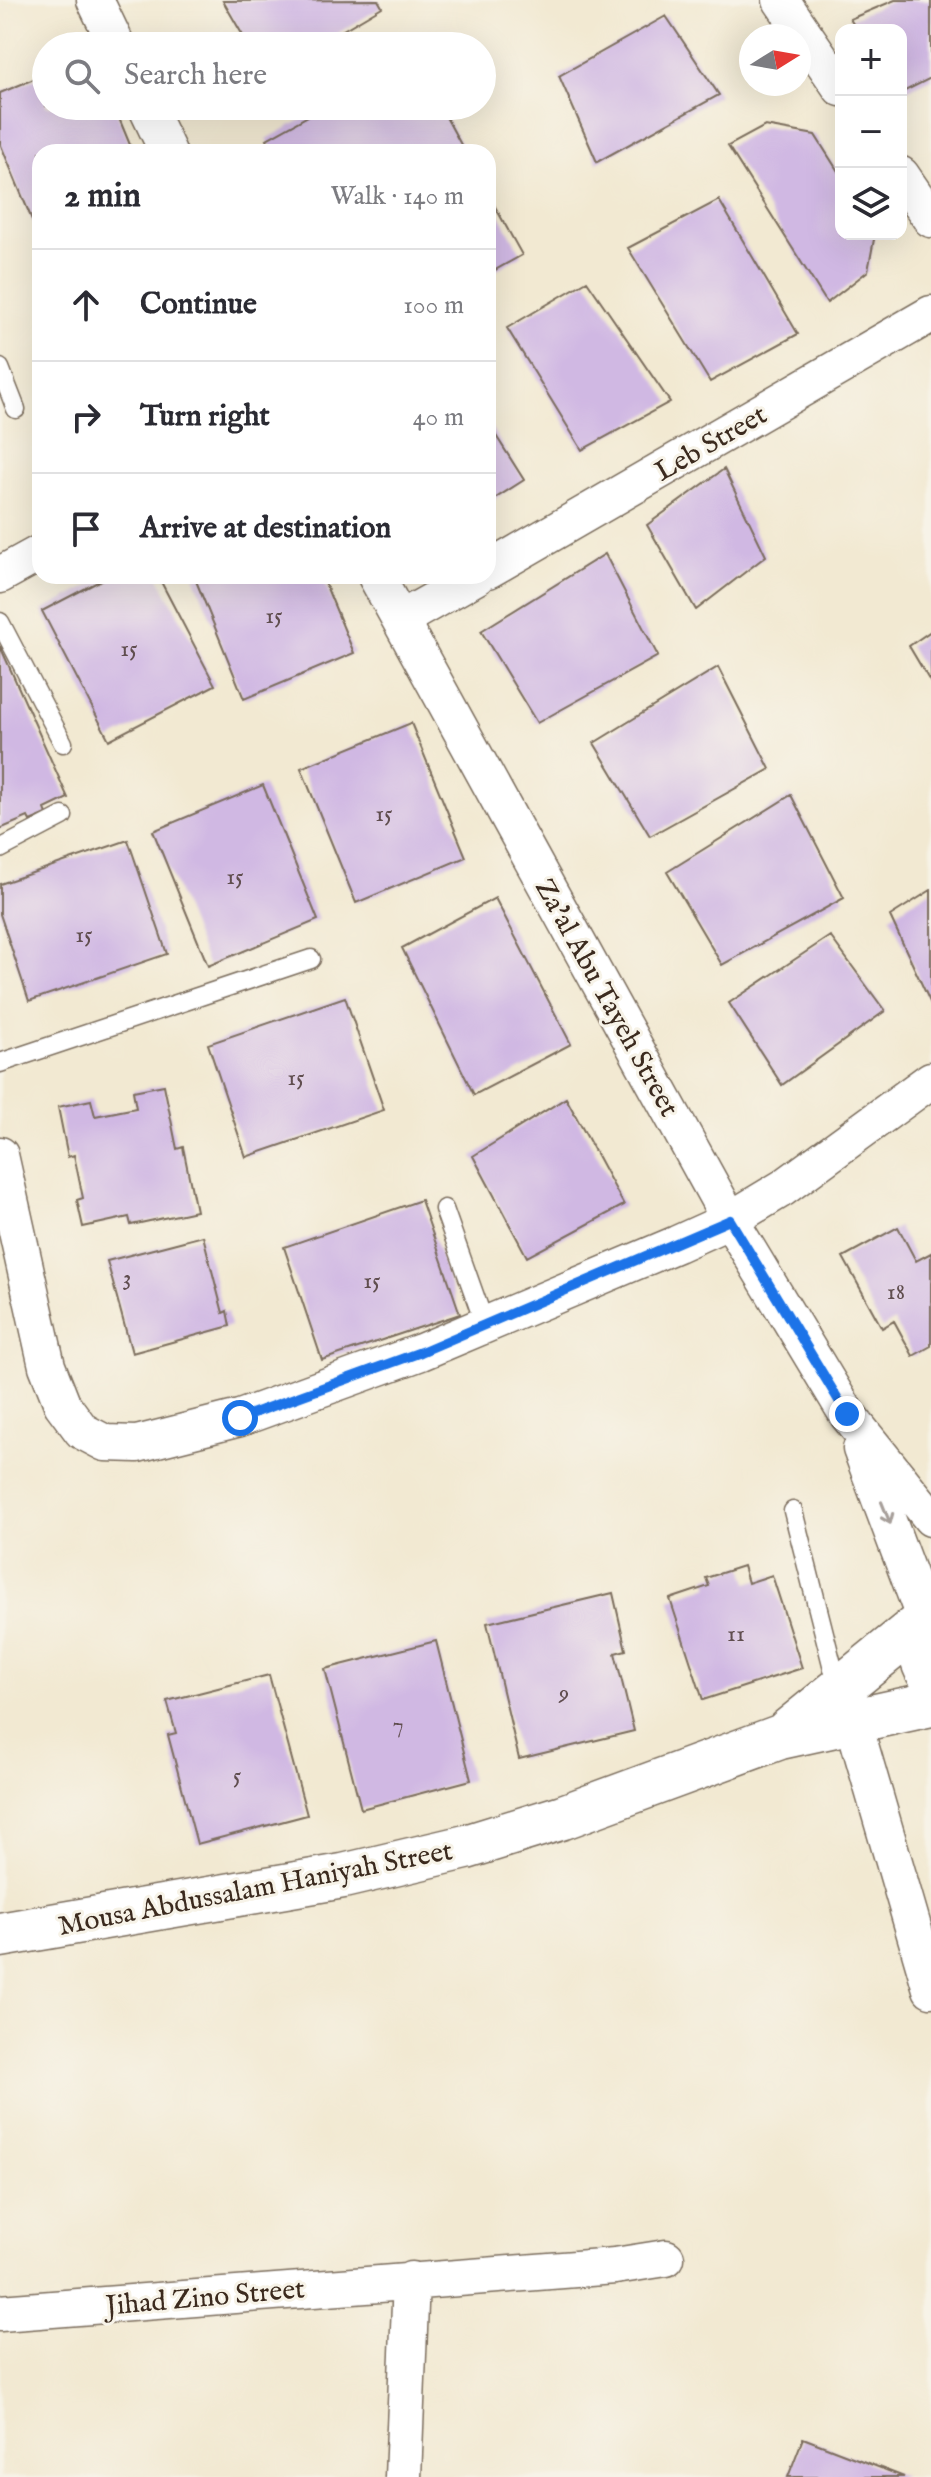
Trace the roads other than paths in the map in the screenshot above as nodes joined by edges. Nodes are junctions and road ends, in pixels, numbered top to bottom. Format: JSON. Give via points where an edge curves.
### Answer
{"nodes":[{"id":1,"x":95,"y":0,"type":"edge"},
{"id":2,"x":781,"y":0,"type":"edge"},
{"id":3,"x":110,"y":32,"type":"edge"},
{"id":4,"x":835,"y":79,"type":"edge"},
{"id":5,"x":153,"y":120,"type":"edge"},
{"id":6,"x":164,"y":144,"type":"edge"},
{"id":7,"x":907,"y":184,"type":"edge"},
{"id":8,"x":931,"y":219,"type":"edge"},
{"id":9,"x":931,"y":314,"type":"edge"},
{"id":10,"x":0,"y":368,"type":"edge"},
{"id":11,"x":16,"y":409,"type":"dead end"},
{"id":12,"x":32,"y":557,"type":"edge"},
{"id":13,"x":496,"y":565,"type":"edge"},
{"id":14,"x":0,"y":575,"type":"edge"},
{"id":15,"x":381,"y":584,"type":"edge"},
{"id":16,"x":463,"y":584,"type":"edge"},
{"id":17,"x":401,"y":619,"type":"junction"},
{"id":18,"x":0,"y":622,"type":"edge"},
{"id":19,"x":63,"y":743,"type":"dead end"},
{"id":20,"x":63,"y":816,"type":"dead end"},
{"id":21,"x":0,"y":849,"type":"edge"},
{"id":22,"x":311,"y":959,"type":"dead end"},
{"id":23,"x":0,"y":1063,"type":"edge"},
{"id":24,"x":931,"y":1080,"type":"edge"},
{"id":25,"x":0,"y":1155,"type":"edge"},
{"id":26,"x":444,"y":1209,"type":"dead end"},
{"id":27,"x":730,"y":1220,"type":"junction"},
{"id":28,"x":485,"y":1325,"type":"junction"},
{"id":29,"x":847,"y":1414,"type":"junction"},
{"id":30,"x":793,"y":1511,"type":"dead end"},
{"id":31,"x":931,"y":1518,"type":"edge"},
{"id":32,"x":925,"y":1614,"type":"edge"},
{"id":33,"x":931,"y":1677,"type":"edge"},
{"id":34,"x":931,"y":1704,"type":"edge"},
{"id":35,"x":846,"y":1706,"type":"junction"},
{"id":36,"x":0,"y":1935,"type":"edge"},
{"id":37,"x":931,"y":1989,"type":"edge"},
{"id":38,"x":666,"y":2258,"type":"dead end"},
{"id":39,"x":411,"y":2280,"type":"junction"},
{"id":40,"x":0,"y":2313,"type":"edge"},
{"id":41,"x":403,"y":2477,"type":"edge"}],
"edges":[{"from":1,"to":3,"type":"street"},
{"from":2,"to":4,"type":"street"},
{"from":5,"to":6,"type":"street"},
{"from":7,"to":8,"type":"street"},
{"from":9,"to":13,"type":"street","name":"Leb Street"},
{"from":10,"to":11,"type":"lane"},
{"from":12,"to":14,"type":"street"},
{"from":15,"to":17,"type":"street","name":"Za'al Abu Tayeh Street"},
{"from":16,"to":17,"type":"street"},
{"from":17,"to":27,"type":"street","name":"Za'al Abu Tayeh Street"},
{"from":18,"to":19,"type":"lane"},
{"from":20,"to":21,"type":"lane"},
{"from":22,"to":23,"type":"lane"},
{"from":24,"to":27,"type":"street","via":[[783,1188]]},
{"from":25,"to":28,"type":"street","via":[[47,1366],[62,1404],[82,1431],[105,1443],[137,1444],[240,1418]]},
{"from":26,"to":28,"type":"lane"},
{"from":27,"to":28,"type":"street"},
{"from":27,"to":29,"type":"street","name":"Za'al Abu Tayeh Street"},
{"from":29,"to":31,"type":"street","name":"Za'al Abu Tayeh Street"},
{"from":29,"to":32,"type":"street","name":"Za'al Abu Tayeh Street","one_way":true},
{"from":30,"to":35,"type":"lane"},
{"from":32,"to":33,"type":"street","via":[[919,1645]]},
{"from":32,"to":35,"type":"street","name":"Mousa Abdussalam Haniyah Street"},
{"from":34,"to":35,"type":"street","name":"Mousa Abdussalam Haniyah Street"},
{"from":35,"to":36,"type":"street","name":"Mousa Abdussalam Haniyah Street","via":[[780,1737],[466,1847],[343,1876]]},
{"from":35,"to":37,"type":"street"},
{"from":38,"to":39,"type":"street","name":"Jihad Zino Street"},
{"from":39,"to":40,"type":"street","name":"Jihad Zino Street"},
{"from":39,"to":41,"type":"street"}]}
